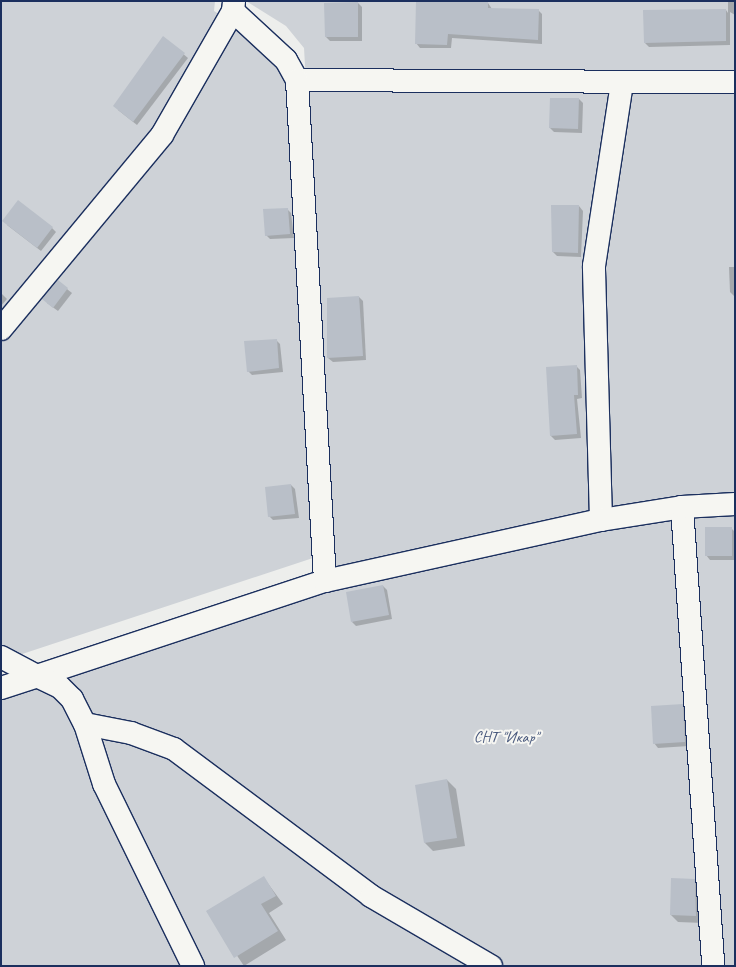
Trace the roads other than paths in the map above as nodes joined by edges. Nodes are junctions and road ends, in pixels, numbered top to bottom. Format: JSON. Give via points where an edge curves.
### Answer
{"nodes":[{"id":1,"x":234,"y":6,"type":"edge"},
{"id":2,"x":297,"y":80,"type":"junction"},
{"id":3,"x":735,"y":82,"type":"edge"},
{"id":4,"x":622,"y":84,"type":"junction"},
{"id":5,"x":1,"y":329,"type":"edge"},
{"id":6,"x":735,"y":504,"type":"edge"},
{"id":7,"x":682,"y":507,"type":"junction"},
{"id":8,"x":601,"y":520,"type":"junction"},
{"id":9,"x":325,"y":582,"type":"junction"},
{"id":10,"x":1,"y":657,"type":"edge"},
{"id":11,"x":37,"y":676,"type":"junction"},
{"id":12,"x":1,"y":688,"type":"edge"},
{"id":13,"x":85,"y":724,"type":"junction"},
{"id":14,"x":193,"y":966,"type":"edge"},
{"id":15,"x":491,"y":966,"type":"edge"},
{"id":16,"x":713,"y":966,"type":"edge"}],
"edges":[{"from":1,"to":2,"type":"street","via":[[286,60]]},
{"from":1,"to":5,"type":"street","via":[[162,135]]},
{"from":2,"to":4,"type":"street"},
{"from":2,"to":9,"type":"street"},
{"from":3,"to":4,"type":"street"},
{"from":4,"to":8,"type":"street","via":[[594,266]]},
{"from":6,"to":7,"type":"street"},
{"from":7,"to":8,"type":"street"},
{"from":7,"to":16,"type":"street"},
{"from":8,"to":9,"type":"street"},
{"from":9,"to":11,"type":"street"},
{"from":10,"to":11,"type":"street"},
{"from":11,"to":12,"type":"street"},
{"from":11,"to":13,"type":"street","via":[[60,687],[72,699]]},
{"from":13,"to":14,"type":"street","via":[[104,784]]},
{"from":13,"to":15,"type":"street","via":[[131,732],[174,749],[370,896]]}]}
